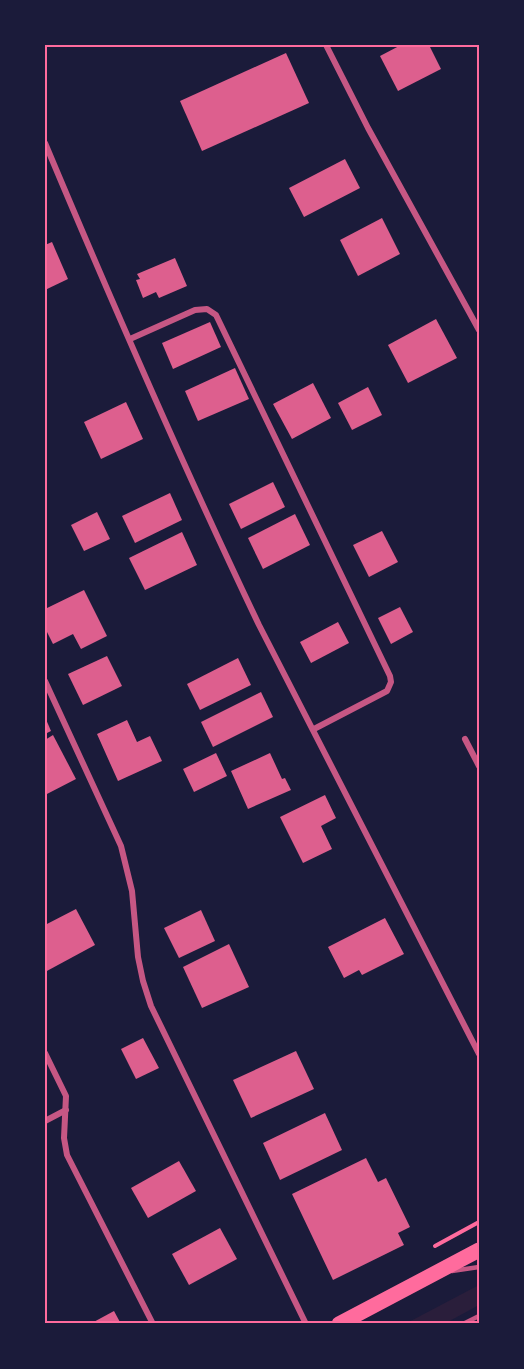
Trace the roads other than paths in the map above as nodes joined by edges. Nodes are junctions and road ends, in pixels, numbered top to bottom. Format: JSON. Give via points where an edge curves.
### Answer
{"nodes":[{"id":1,"x":326,"y":45,"type":"edge"},
{"id":2,"x":45,"y":143,"type":"edge"},
{"id":3,"x":479,"y":330,"type":"edge"},
{"id":4,"x":129,"y":339,"type":"junction"},
{"id":5,"x":45,"y":681,"type":"edge"},
{"id":6,"x":314,"y":729,"type":"junction"},
{"id":7,"x":465,"y":739,"type":"dead end"},
{"id":8,"x":479,"y":766,"type":"edge"},
{"id":9,"x":45,"y":1053,"type":"edge"},
{"id":10,"x":479,"y":1054,"type":"edge"},
{"id":11,"x":66,"y":1110,"type":"junction"},
{"id":12,"x":45,"y":1121,"type":"edge"},
{"id":13,"x":479,"y":1250,"type":"edge"},
{"id":14,"x":479,"y":1267,"type":"edge"},
{"id":15,"x":433,"y":1275,"type":"junction"},
{"id":16,"x":479,"y":1316,"type":"edge"},
{"id":17,"x":153,"y":1324,"type":"edge"},
{"id":18,"x":306,"y":1324,"type":"edge"},
{"id":19,"x":339,"y":1324,"type":"edge"},
{"id":20,"x":463,"y":1324,"type":"edge"}],
"edges":[{"from":1,"to":3,"type":"street"},
{"from":2,"to":4,"type":"street"},
{"from":4,"to":6,"type":"street","via":[[226,556]]},
{"from":4,"to":6,"type":"street","via":[[195,310],[207,309],[216,315],[390,676],[387,691]]},
{"from":5,"to":18,"type":"street","via":[[121,846],[132,891],[138,957],[151,1006]]},
{"from":6,"to":10,"type":"street"},
{"from":7,"to":8,"type":"street"},
{"from":9,"to":11,"type":"street","via":[[63,1086]]},
{"from":11,"to":12,"type":"street"},
{"from":11,"to":17,"type":"street","via":[[67,1155]]},
{"from":13,"to":15,"type":"main road"},
{"from":14,"to":15,"type":"lane"},
{"from":15,"to":19,"type":"main road"},
{"from":16,"to":20,"type":"lane"}]}
